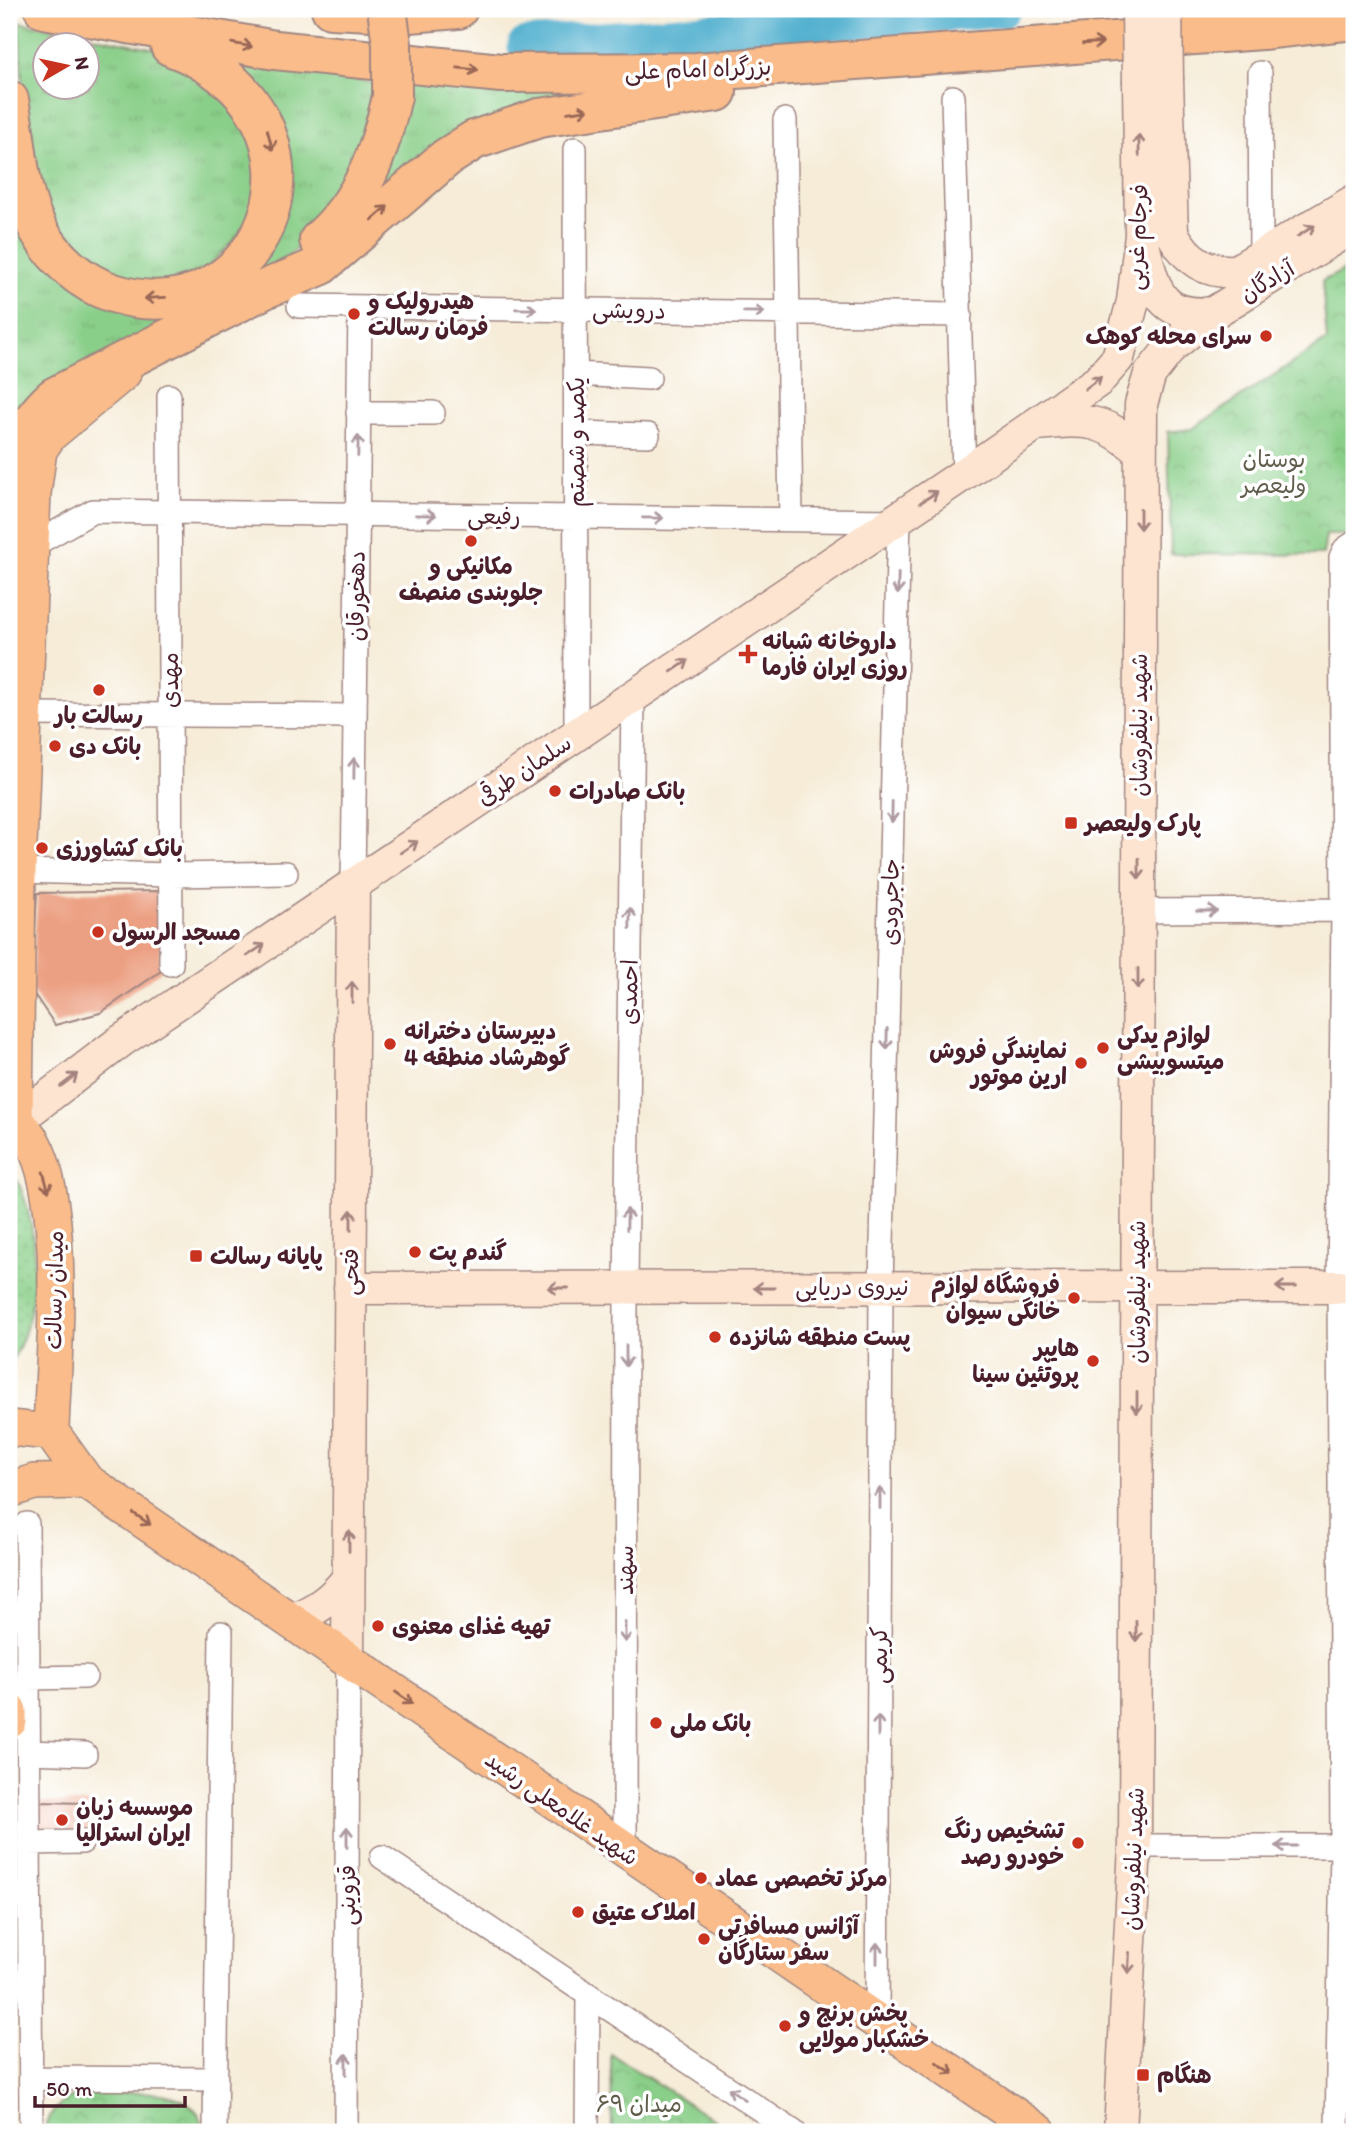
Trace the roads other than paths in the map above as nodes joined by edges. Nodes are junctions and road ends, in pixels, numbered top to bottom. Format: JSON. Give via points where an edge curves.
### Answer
{"nodes":[{"id":1,"x":44,"y":9,"type":"edge"},
{"id":2,"x":331,"y":9,"type":"edge"},
{"id":3,"x":387,"y":9,"type":"edge"},
{"id":4,"x":458,"y":9,"type":"edge"},
{"id":5,"x":1138,"y":9,"type":"edge"},
{"id":6,"x":1166,"y":9,"type":"edge"},
{"id":7,"x":1354,"y":20,"type":"edge"},
{"id":8,"x":103,"y":21,"type":"junction"},
{"id":9,"x":895,"y":58,"type":"junction"},
{"id":10,"x":1260,"y":73,"type":"dead end"},
{"id":11,"x":1153,"y":81,"type":"junction"},
{"id":12,"x":953,"y":97,"type":"dead end"},
{"id":13,"x":9,"y":100,"type":"edge"},
{"id":14,"x":785,"y":120,"type":"dead end"},
{"id":15,"x":575,"y":149,"type":"dead end"},
{"id":16,"x":1354,"y":201,"type":"edge"},
{"id":17,"x":1354,"y":226,"type":"edge"},
{"id":18,"x":1141,"y":235,"type":"junction"},
{"id":19,"x":1261,"y":258,"type":"junction"},
{"id":20,"x":263,"y":290,"type":"junction"},
{"id":21,"x":299,"y":306,"type":"dead end"},
{"id":22,"x":360,"y":307,"type":"junction"},
{"id":23,"x":576,"y":310,"type":"junction"},
{"id":24,"x":788,"y":313,"type":"junction"},
{"id":25,"x":1213,"y":313,"type":"junction"},
{"id":26,"x":960,"y":315,"type":"junction"},
{"id":27,"x":167,"y":340,"type":"junction"},
{"id":28,"x":576,"y":374,"type":"junction"},
{"id":29,"x":649,"y":378,"type":"dead end"},
{"id":30,"x":169,"y":396,"type":"dead end"},
{"id":31,"x":358,"y":413,"type":"junction"},
{"id":32,"x":433,"y":413,"type":"dead end"},
{"id":33,"x":1038,"y":424,"type":"junction"},
{"id":34,"x":576,"y":433,"type":"junction"},
{"id":35,"x":648,"y":435,"type":"dead end"},
{"id":36,"x":1140,"y":451,"type":"junction"},
{"id":37,"x":964,"y":474,"type":"junction"},
{"id":38,"x":169,"y":511,"type":"junction"},
{"id":39,"x":357,"y":514,"type":"junction"},
{"id":40,"x":576,"y":517,"type":"junction"},
{"id":41,"x":897,"y":518,"type":"junction"},
{"id":42,"x":791,"y":519,"type":"junction"},
{"id":43,"x":20,"y":534,"type":"edge"},
{"id":44,"x":1350,"y":546,"type":"edge"},
{"id":45,"x":633,"y":697,"type":"junction"},
{"id":46,"x":24,"y":714,"type":"junction"},
{"id":47,"x":170,"y":715,"type":"junction"},
{"id":48,"x":355,"y":716,"type":"junction"},
{"id":49,"x":576,"y":735,"type":"junction"},
{"id":50,"x":18,"y":872,"type":"junction"},
{"id":51,"x":286,"y":873,"type":"dead end"},
{"id":52,"x":171,"y":875,"type":"junction"},
{"id":53,"x":353,"y":885,"type":"junction"},
{"id":54,"x":1349,"y":910,"type":"edge"},
{"id":55,"x":1138,"y":911,"type":"junction"},
{"id":56,"x":171,"y":964,"type":"dead end"},
{"id":57,"x":12,"y":1120,"type":"edge"},
{"id":58,"x":1137,"y":1286,"type":"junction"},
{"id":59,"x":881,"y":1287,"type":"junction"},
{"id":60,"x":1347,"y":1287,"type":"edge"},
{"id":61,"x":350,"y":1288,"type":"junction"},
{"id":62,"x":626,"y":1288,"type":"junction"},
{"id":63,"x":9,"y":1428,"type":"edge"},
{"id":64,"x":51,"y":1432,"type":"junction"},
{"id":65,"x":11,"y":1481,"type":"edge"},
{"id":66,"x":86,"y":1481,"type":"junction"},
{"id":67,"x":27,"y":1524,"type":"dead end"},
{"id":68,"x":348,"y":1578,"type":"junction"},
{"id":69,"x":291,"y":1620,"type":"junction"},
{"id":70,"x":221,"y":1633,"type":"dead end"},
{"id":71,"x":348,"y":1658,"type":"junction"},
{"id":72,"x":85,"y":1677,"type":"dead end"},
{"id":73,"x":28,"y":1678,"type":"junction"},
{"id":74,"x":9,"y":1710,"type":"edge"},
{"id":75,"x":9,"y":1721,"type":"edge"},
{"id":76,"x":29,"y":1752,"type":"junction"},
{"id":77,"x":85,"y":1754,"type":"dead end"},
{"id":78,"x":82,"y":1842,"type":"dead end"},
{"id":79,"x":29,"y":1843,"type":"junction"},
{"id":80,"x":1135,"y":1846,"type":"junction"},
{"id":81,"x":1348,"y":1846,"type":"edge"},
{"id":82,"x":625,"y":1852,"type":"junction"},
{"id":83,"x":382,"y":1857,"type":"dead end"},
{"id":84,"x":587,"y":1995,"type":"junction"},
{"id":85,"x":877,"y":2022,"type":"junction"},
{"id":86,"x":31,"y":2078,"type":"junction"},
{"id":87,"x":216,"y":2079,"type":"junction"},
{"id":88,"x":31,"y":2132,"type":"edge"},
{"id":89,"x":215,"y":2132,"type":"edge"},
{"id":90,"x":346,"y":2132,"type":"edge"},
{"id":91,"x":587,"y":2132,"type":"edge"},
{"id":92,"x":794,"y":2132,"type":"edge"},
{"id":93,"x":1039,"y":2132,"type":"edge"},
{"id":94,"x":1120,"y":2132,"type":"edge"},
{"id":95,"x":1337,"y":2132,"type":"edge"}],
"edges":[{"from":1,"to":8,"type":"highway","name":"بزرگراه امام علی"},
{"from":2,"to":4,"type":"highway","via":[[410,13]]},
{"from":3,"to":20,"type":"highway","bridge":true,"via":[[393,96],[377,152],[352,204]]},
{"from":5,"to":11,"type":"main road","name":"فرجام غربی","bridge":true},
{"from":6,"to":11,"type":"main road","name":"فرجام غربی","bridge":true},
{"from":9,"to":7,"type":"highway","name":"بزرگراه امام علی","one_way":true},
{"from":8,"to":9,"type":"highway","name":"بزرگراه امام علی","one_way":true,"via":[[275,50],[501,73],[696,72]]},
{"from":8,"to":13,"type":"highway","one_way":true,"via":[[185,51],[219,69],[240,87],[269,132],[275,186],[265,227],[230,271],[194,291],[159,299],[120,295],[82,279],[52,250],[29,209]]},
{"from":20,"to":9,"type":"highway","one_way":true,"via":[[320,266],[446,158],[504,128],[567,113],[752,87]]},
{"from":10,"to":19,"type":"street"},
{"from":18,"to":11,"type":"main road","name":"فرجام غربی","one_way":true},
{"from":11,"to":19,"type":"main road","name":"فرجام غربی","via":[[1172,233],[1182,250],[1216,272],[1236,271]]},
{"from":12,"to":26,"type":"street"},
{"from":14,"to":24,"type":"street"},
{"from":15,"to":23,"type":"street","name":"یکصد و شصتم"},
{"from":19,"to":16,"type":"main road","one_way":true},
{"from":17,"to":25,"type":"main road","name":"آزادگان"},
{"from":18,"to":25,"type":"main road","via":[[1158,292],[1171,309],[1188,316]]},
{"from":33,"to":18,"type":"main road","name":"فرجام غربی","one_way":true,"via":[[1098,381],[1118,358],[1133,301]]},
{"from":20,"to":27,"type":"highway"},
{"from":21,"to":22,"type":"street","name":"درویشی"},
{"from":22,"to":23,"type":"street","name":"درویشی","one_way":true},
{"from":22,"to":31,"type":"street","name":"دهخورقان"},
{"from":23,"to":24,"type":"street","name":"درویشی","one_way":true},
{"from":23,"to":28,"type":"street","name":"یکصد و شصتم"},
{"from":24,"to":26,"type":"street","name":"درویشی"},
{"from":24,"to":42,"type":"street"},
{"from":25,"to":36,"type":"main road","name":"آزادگان","via":[[1172,346],[1150,374],[1141,404]]},
{"from":26,"to":37,"type":"street"},
{"from":27,"to":43,"type":"main road","via":[[49,435],[39,450],[33,493]]},
{"from":27,"to":43,"type":"highway","via":[[54,397],[36,413],[23,432],[15,461]]},
{"from":28,"to":29,"type":"street"},
{"from":28,"to":34,"type":"street","name":"یکصد و شصتم"},
{"from":30,"to":38,"type":"street","name":"مهدی"},
{"from":31,"to":32,"type":"street"},
{"from":39,"to":31,"type":"street","name":"دهخورقان","one_way":true},
{"from":33,"to":36,"type":"main road","via":[[1098,422]]},
{"from":33,"to":37,"type":"main road","name":"سلمان طرقی"},
{"from":34,"to":35,"type":"street"},
{"from":34,"to":40,"type":"street","name":"یکصد و شصتم"},
{"from":36,"to":55,"type":"main road","name":"شهید نیلفروشان","one_way":true},
{"from":41,"to":37,"type":"main road","name":"سلمان طرقی","one_way":true},
{"from":38,"to":39,"type":"street","name":"رفیعی"},
{"from":38,"to":43,"type":"street","name":"رفیعی","via":[[93,511]]},
{"from":38,"to":47,"type":"street","name":"مهدی"},
{"from":39,"to":40,"type":"street","name":"رفیعی","one_way":true},
{"from":39,"to":48,"type":"street","name":"دهخورقان"},
{"from":40,"to":42,"type":"street","name":"رفیعی","one_way":true},
{"from":40,"to":49,"type":"street","name":"یکصد و شصتم"},
{"from":41,"to":42,"type":"street","name":"رفیعی"},
{"from":45,"to":41,"type":"main road","name":"سلمان طرقی","one_way":true},
{"from":41,"to":59,"type":"street","name":"جاجرودی","one_way":true},
{"from":43,"to":46,"type":"main road"},
{"from":44,"to":54,"type":"street","via":[[1341,557]]},
{"from":45,"to":49,"type":"main road","name":"سلمان طرقی"},
{"from":62,"to":45,"type":"street","name":"احمدی","one_way":true},
{"from":46,"to":47,"type":"street"},
{"from":46,"to":50,"type":"main road"},
{"from":47,"to":48,"type":"street"},
{"from":47,"to":52,"type":"street","name":"مهدی"},
{"from":53,"to":48,"type":"street","name":"دهخورقان","one_way":true},
{"from":53,"to":49,"type":"main road","name":"سلمان طرقی","one_way":true},
{"from":50,"to":52,"type":"street"},
{"from":50,"to":57,"type":"main road"},
{"from":51,"to":52,"type":"street"},
{"from":52,"to":56,"type":"street","name":"مهدی"},
{"from":57,"to":53,"type":"main road","name":"سلمان طرقی","one_way":true},
{"from":61,"to":53,"type":"main road","name":"فتحی","one_way":true},
{"from":55,"to":54,"type":"street","one_way":true},
{"from":54,"to":60,"type":"street"},
{"from":55,"to":58,"type":"main road","name":"شهید نیلفروشان","one_way":true},
{"from":57,"to":64,"type":"main road","name":"میدان رسالت","one_way":true,"via":[[35,1149],[55,1218]]},
{"from":58,"to":59,"type":"main road","name":"نیروی دریایی"},
{"from":60,"to":58,"type":"main road","name":"نیروی دریایی","one_way":true},
{"from":58,"to":80,"type":"main road","name":"شهید نیلفروشان","one_way":true},
{"from":59,"to":62,"type":"main road","name":"نیروی دریایی","one_way":true},
{"from":85,"to":59,"type":"street","name":"کریمی","one_way":true},
{"from":60,"to":81,"type":"street"},
{"from":62,"to":61,"type":"main road","name":"نیروی دریایی","one_way":true},
{"from":68,"to":61,"type":"main road","name":"فتحی","one_way":true},
{"from":62,"to":82,"type":"street","name":"سهند","one_way":true},
{"from":63,"to":64,"type":"main road"},
{"from":64,"to":66,"type":"main road","name":"شهید غلامعلی رشید"},
{"from":65,"to":66,"type":"main road"},
{"from":66,"to":69,"type":"main road","name":"شهید غلامعلی رشید","one_way":true},
{"from":67,"to":73,"type":"street"},
{"from":68,"to":69,"type":"main road","via":[[337,1594]]},
{"from":68,"to":71,"type":"main road","name":"فتحی"},
{"from":69,"to":71,"type":"main road","name":"شهید غلامعلی رشید"},
{"from":70,"to":87,"type":"street"},
{"from":71,"to":82,"type":"main road","name":"شهید غلامعلی رشید","one_way":true},
{"from":90,"to":71,"type":"street","name":"قزوینی","one_way":true},
{"from":72,"to":73,"type":"street"},
{"from":73,"to":76,"type":"street"},
{"from":74,"to":75,"type":"main road"},
{"from":76,"to":77,"type":"street"},
{"from":76,"to":79,"type":"street"},
{"from":78,"to":79,"type":"street"},
{"from":79,"to":86,"type":"street"},
{"from":81,"to":80,"type":"street","one_way":true},
{"from":80,"to":94,"type":"main road","name":"شهید نیلفروشان","one_way":true},
{"from":81,"to":95,"type":"street"},
{"from":82,"to":85,"type":"main road","name":"شهید غلامعلی رشید"},
{"from":83,"to":84,"type":"street"},
{"from":84,"to":91,"type":"street"},
{"from":92,"to":84,"type":"street","one_way":true},
{"from":85,"to":93,"type":"main road","name":"شهید غلامعلی رشید","one_way":true},
{"from":86,"to":87,"type":"street"},
{"from":86,"to":88,"type":"street"},
{"from":87,"to":89,"type":"street"}]}
